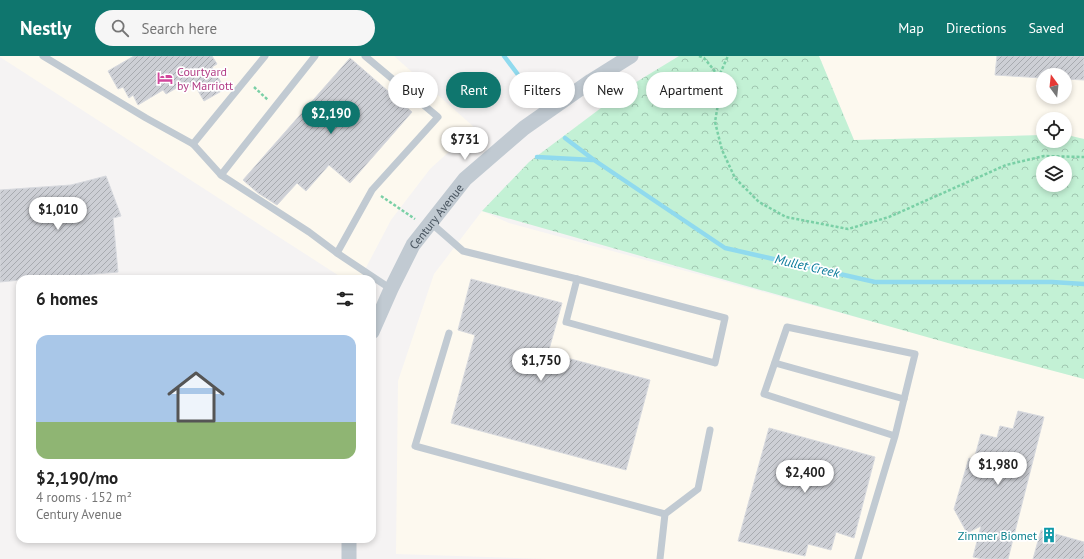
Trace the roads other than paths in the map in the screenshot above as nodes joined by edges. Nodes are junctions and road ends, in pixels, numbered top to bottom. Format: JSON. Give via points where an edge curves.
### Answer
{"nodes":[{"id":1,"x":43,"y":56,"type":"edge"},
{"id":2,"x":266,"y":56,"type":"edge"},
{"id":3,"x":315,"y":56,"type":"edge"},
{"id":4,"x":365,"y":56,"type":"edge"},
{"id":5,"x":631,"y":56,"type":"edge"},
{"id":6,"x":193,"y":144,"type":"junction"},
{"id":7,"x":221,"y":175,"type":"junction"},
{"id":8,"x":429,"y":225,"type":"junction"},
{"id":9,"x":337,"y":253,"type":"junction"},
{"id":10,"x":369,"y":275,"type":"edge"},
{"id":11,"x":376,"y":279,"type":"edge"},
{"id":12,"x":577,"y":279,"type":"junction"},
{"id":13,"x":390,"y":289,"type":"junction"},
{"id":14,"x":376,"y":322,"type":"edge"},
{"id":15,"x":449,"y":333,"type":"dead end"},
{"id":16,"x":775,"y":363,"type":"junction"},
{"id":17,"x":904,"y":399,"type":"junction"},
{"id":18,"x":710,"y":430,"type":"dead end"},
{"id":19,"x":895,"y":436,"type":"junction"},
{"id":20,"x":665,"y":514,"type":"junction"},
{"id":21,"x":349,"y":543,"type":"edge"},
{"id":22,"x":349,"y":559,"type":"edge"},
{"id":23,"x":660,"y":559,"type":"edge"},
{"id":24,"x":858,"y":559,"type":"edge"}],
"edges":[{"from":1,"to":6,"type":"lane"},
{"from":2,"to":6,"type":"lane"},
{"from":3,"to":7,"type":"lane"},
{"from":4,"to":9,"type":"lane","via":[[438,117],[372,190]]},
{"from":5,"to":8,"type":"street","name":"Century Avenue","via":[[524,128],[465,179]]},
{"from":6,"to":7,"type":"lane"},
{"from":7,"to":9,"type":"lane"},
{"from":8,"to":12,"type":"lane","via":[[463,251]]},
{"from":8,"to":13,"type":"street","name":"Century Avenue","via":[[412,245]]},
{"from":9,"to":10,"type":"lane"},
{"from":11,"to":13,"type":"lane"},
{"from":12,"to":12,"type":"lane","via":[[725,318],[715,363],[566,322]]},
{"from":13,"to":14,"type":"street","name":"Century Avenue"},
{"from":15,"to":20,"type":"lane","via":[[414,446]]},
{"from":16,"to":17,"type":"lane"},
{"from":16,"to":17,"type":"lane","via":[[787,327],[916,354]]},
{"from":16,"to":19,"type":"lane","via":[[764,394]]},
{"from":17,"to":19,"type":"lane"},
{"from":18,"to":20,"type":"lane","via":[[698,489]]},
{"from":19,"to":24,"type":"lane"},
{"from":20,"to":23,"type":"lane"},
{"from":21,"to":22,"type":"street"}]}
